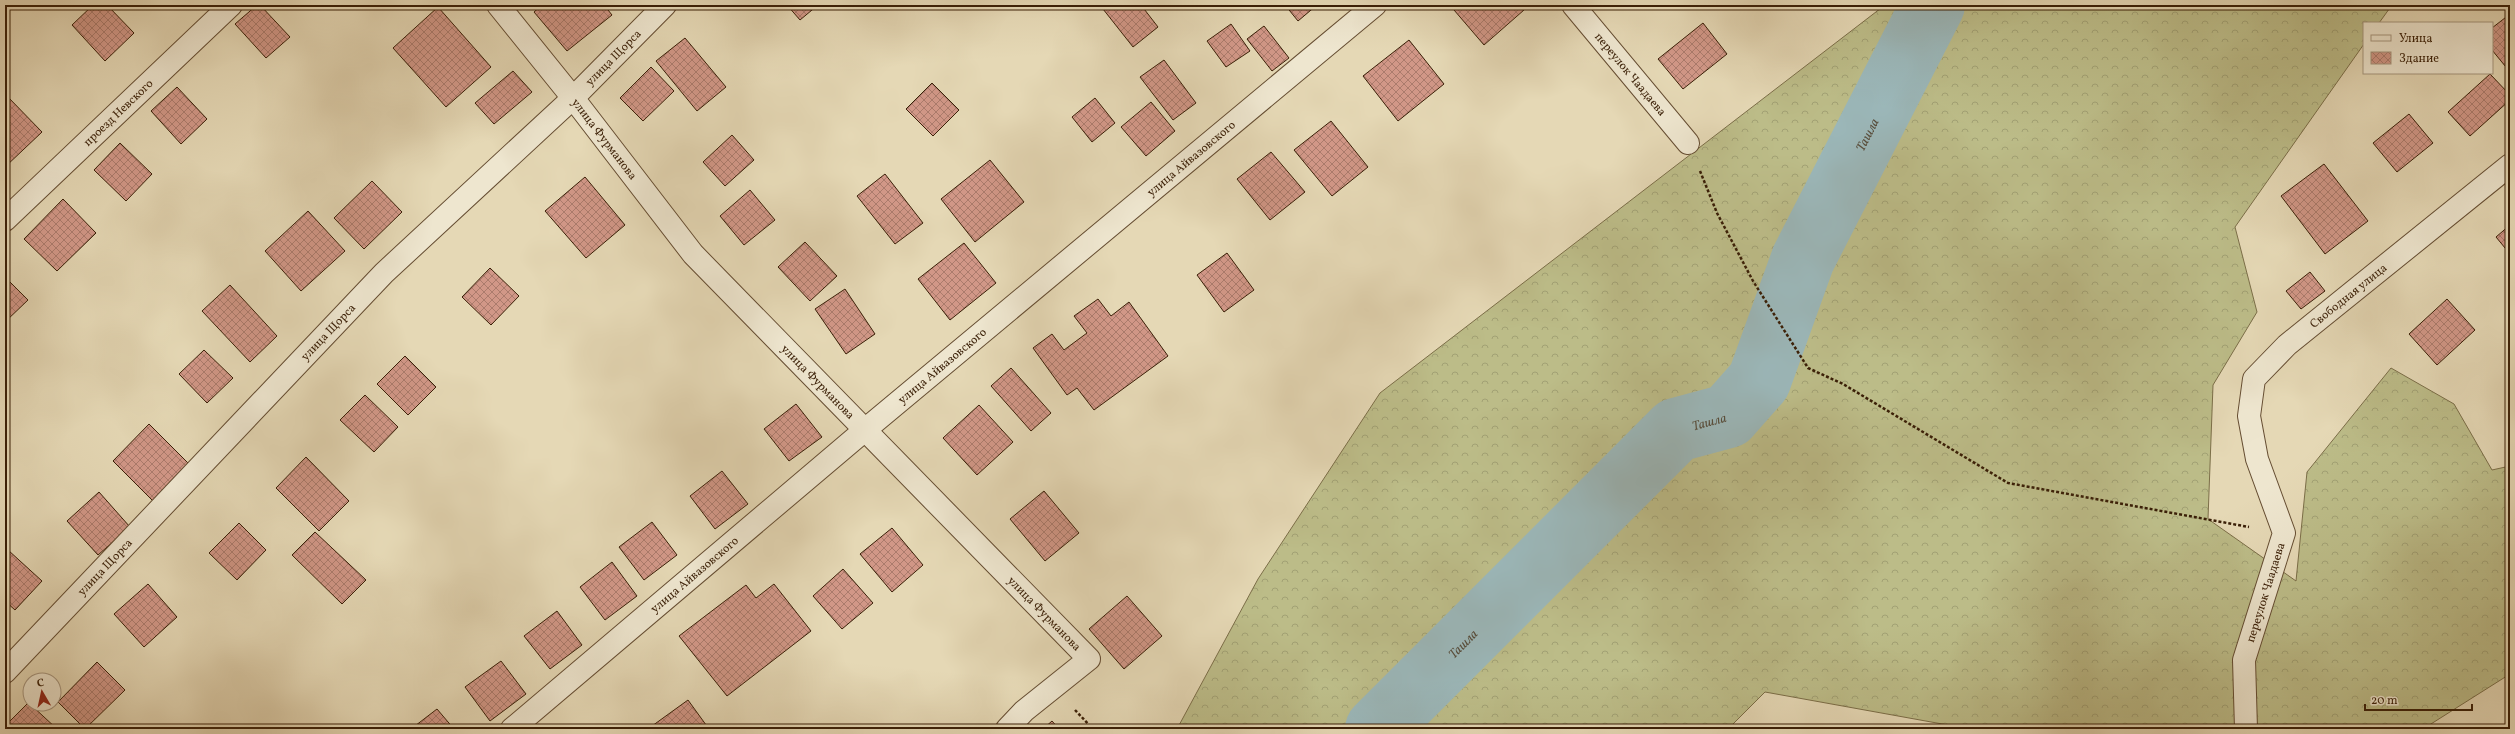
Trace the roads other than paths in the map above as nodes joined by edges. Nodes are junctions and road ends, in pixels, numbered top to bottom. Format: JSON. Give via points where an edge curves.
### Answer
{"nodes":[{"id":1,"x":231,"y":5,"type":"edge"},
{"id":2,"x":498,"y":5,"type":"edge"},
{"id":3,"x":665,"y":5,"type":"edge"},
{"id":4,"x":1375,"y":5,"type":"edge"},
{"id":5,"x":1573,"y":5,"type":"edge"},
{"id":6,"x":573,"y":98,"type":"junction"},
{"id":7,"x":1688,"y":143,"type":"road end"},
{"id":8,"x":2510,"y":165,"type":"edge"},
{"id":9,"x":5,"y":220,"type":"edge"},
{"id":10,"x":866,"y":429,"type":"junction"},
{"id":11,"x":2257,"y":459,"type":"joint"},
{"id":12,"x":5,"y":672,"type":"edge"},
{"id":13,"x":512,"y":729,"type":"edge"},
{"id":14,"x":1006,"y":729,"type":"edge"},
{"id":15,"x":2246,"y":729,"type":"edge"}],
"edges":[{"from":1,"to":9,"type":"street","name":"проезд Невского"},
{"from":2,"to":6,"type":"street","name":"улица Фурманова"},
{"from":3,"to":6,"type":"street","name":"улица Щорса"},
{"from":4,"to":10,"type":"street","name":"улица Айвазовского"},
{"from":5,"to":7,"type":"street","name":"переулок Чаадаева"},
{"from":6,"to":10,"type":"street","name":"улица Фурманова","via":[[693,254]]},
{"from":6,"to":12,"type":"street","name":"улица Щорса","via":[[384,273]]},
{"from":8,"to":11,"type":"street","name":"Свободная улица","via":[[2287,345],[2254,379],[2249,416]]},
{"from":10,"to":13,"type":"street","name":"улица Айвазовского"},
{"from":10,"to":14,"type":"street","name":"улица Фурманова","via":[[1089,659],[1024,711]]},
{"from":11,"to":15,"type":"street","name":"переулок Чаадаева","via":[[2284,533],[2244,660]]}]}
